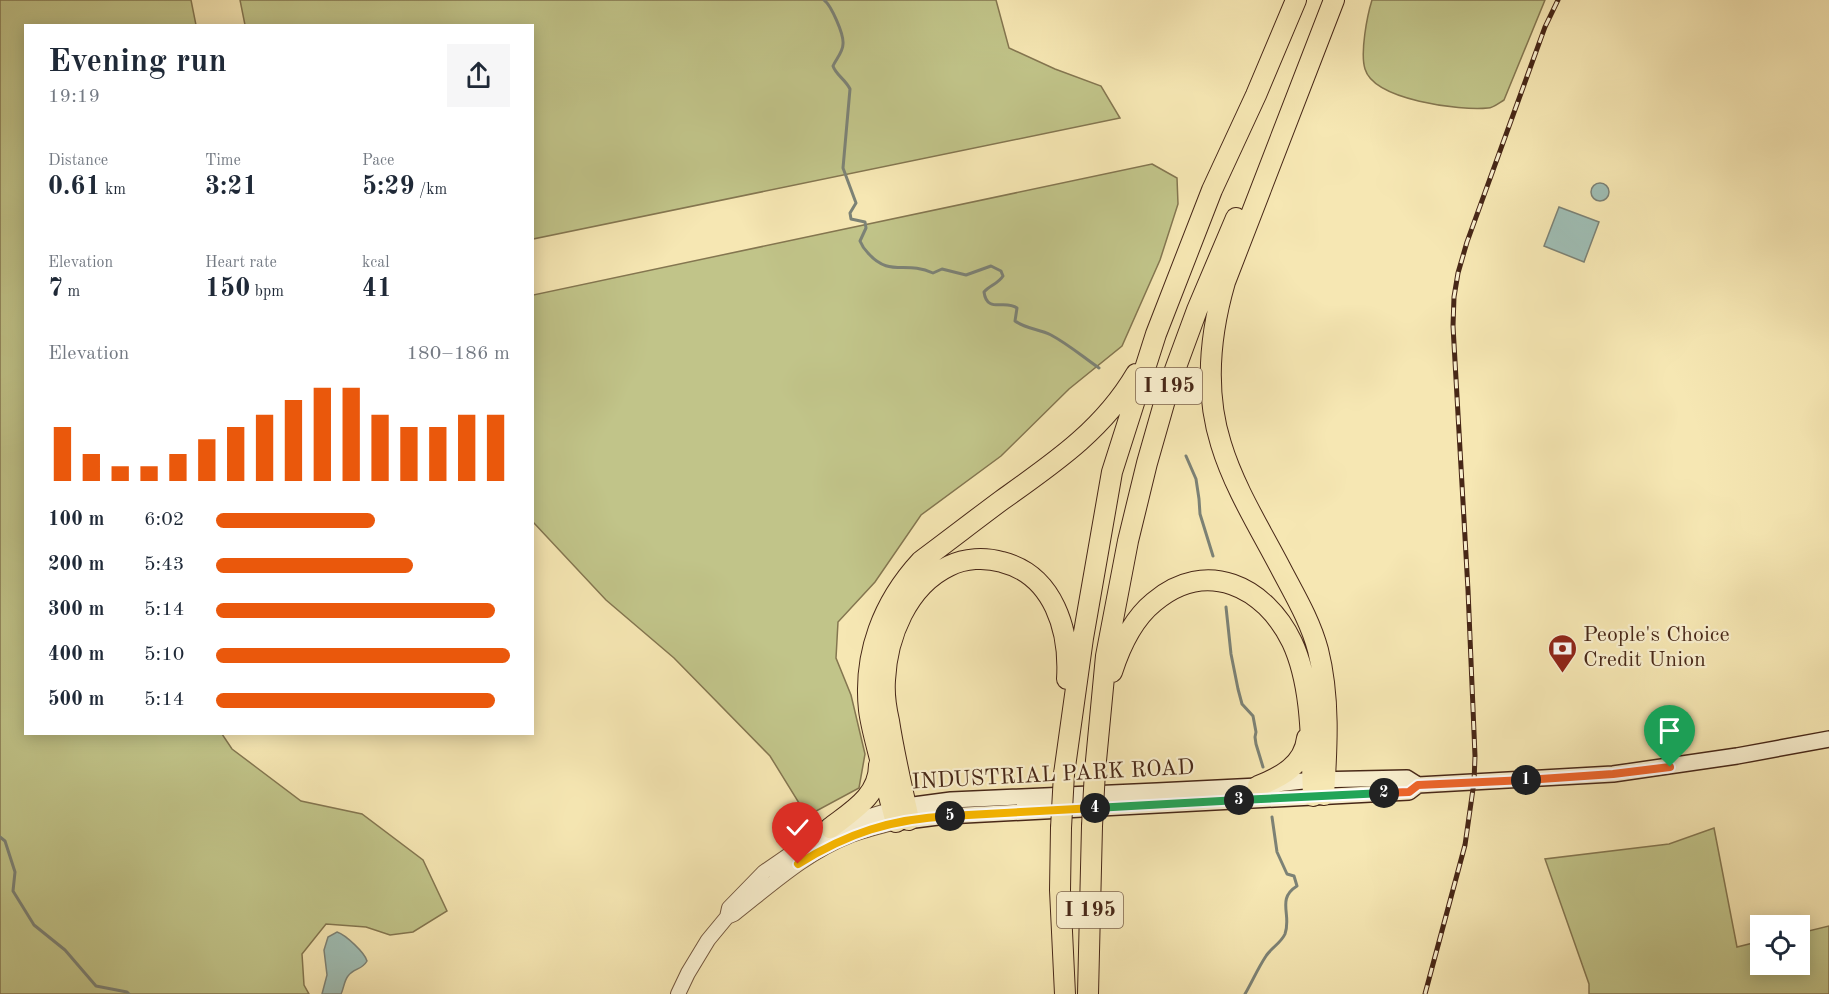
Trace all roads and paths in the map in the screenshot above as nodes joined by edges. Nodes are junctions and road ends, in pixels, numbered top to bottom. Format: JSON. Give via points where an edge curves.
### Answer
{"nodes":[{"id":1,"x":1296,"y":0,"type":"edge"},
{"id":2,"x":1334,"y":0,"type":"edge"},
{"id":3,"x":1300,"y":87,"type":"junction"},
{"id":4,"x":1156,"y":334,"type":"junction"},
{"id":5,"x":1101,"y":706,"type":"junction"},
{"id":6,"x":1309,"y":720,"type":"junction"},
{"id":7,"x":1829,"y":740,"type":"edge"},
{"id":8,"x":878,"y":750,"type":"junction"},
{"id":9,"x":1064,"y":774,"type":"junction"},
{"id":10,"x":1258,"y":786,"type":"junction"},
{"id":11,"x":1319,"y":788,"type":"junction"},
{"id":12,"x":901,"y":814,"type":"junction"},
{"id":13,"x":830,"y":828,"type":"junction"},
{"id":14,"x":726,"y":917,"type":"junction"},
{"id":15,"x":678,"y":994,"type":"edge"},
{"id":16,"x":1065,"y":994,"type":"edge"},
{"id":17,"x":1088,"y":994,"type":"edge"}],
"edges":[{"from":1,"to":4,"type":"highway","number":"I 195","via":[[1212,190]]},
{"from":2,"to":3,"type":"highway","number":"I 195"},
{"from":3,"to":5,"type":"highway","number":"I 195","via":[[1242,204],[1169,386],[1128,541],[1106,656]]},
{"from":3,"to":11,"type":"highway","via":[[1223,290],[1213,331],[1210,381],[1216,424],[1230,468],[1301,607],[1318,651],[1327,726],[1327,760]]},
{"from":4,"to":8,"type":"highway","via":[[1124,393],[1088,435],[921,561],[900,586],[882,618],[869,667],[869,711]]},
{"from":4,"to":9,"type":"highway","number":"I 195","via":[[1112,472]]},
{"from":5,"to":6,"type":"highway","via":[[1117,657],[1142,614],[1167,592],[1208,580],[1244,588],[1279,620],[1301,667]]},
{"from":5,"to":17,"type":"highway","number":"I 195","bridge":true,"via":[[1092,826]]},
{"from":6,"to":10,"type":"highway","via":[[1305,748],[1294,767]]},
{"from":6,"to":11,"type":"highway"},
{"from":7,"to":11,"type":"main road","name":"INDUSTRIAL PARK ROAD","via":[[1613,774],[1418,785],[1409,792]]},
{"from":8,"to":12,"type":"highway"},
{"from":8,"to":13,"type":"highway","via":[[875,786],[864,801]]},
{"from":9,"to":12,"type":"highway","via":[[1068,671],[1060,615],[1043,586],[1012,565],[978,559],[961,562],[921,586],[904,611],[890,648],[885,700]]},
{"from":9,"to":16,"type":"highway","number":"I 195","bridge":true,"via":[[1060,890]]},
{"from":10,"to":11,"type":"main road","name":"INDUSTRIAL PARK ROAD"},
{"from":10,"to":12,"type":"main road","name":"INDUSTRIAL PARK ROAD","via":[[951,800]]},
{"from":11,"to":12,"type":"main road","name":"INDUSTRIAL PARK ROAD","via":[[946,816]]},
{"from":12,"to":13,"type":"street","name":"INDUSTRIAL PARK ROAD"},
{"from":12,"to":14,"type":"street","name":"INDUSTRIAL PARK ROAD","via":[[819,850]]},
{"from":13,"to":14,"type":"street","name":"INDUSTRIAL PARK ROAD","via":[[764,872],[734,901]]},
{"from":14,"to":15,"type":"street","name":"INDUSTRIAL PARK ROAD","via":[[708,940]]}]}
